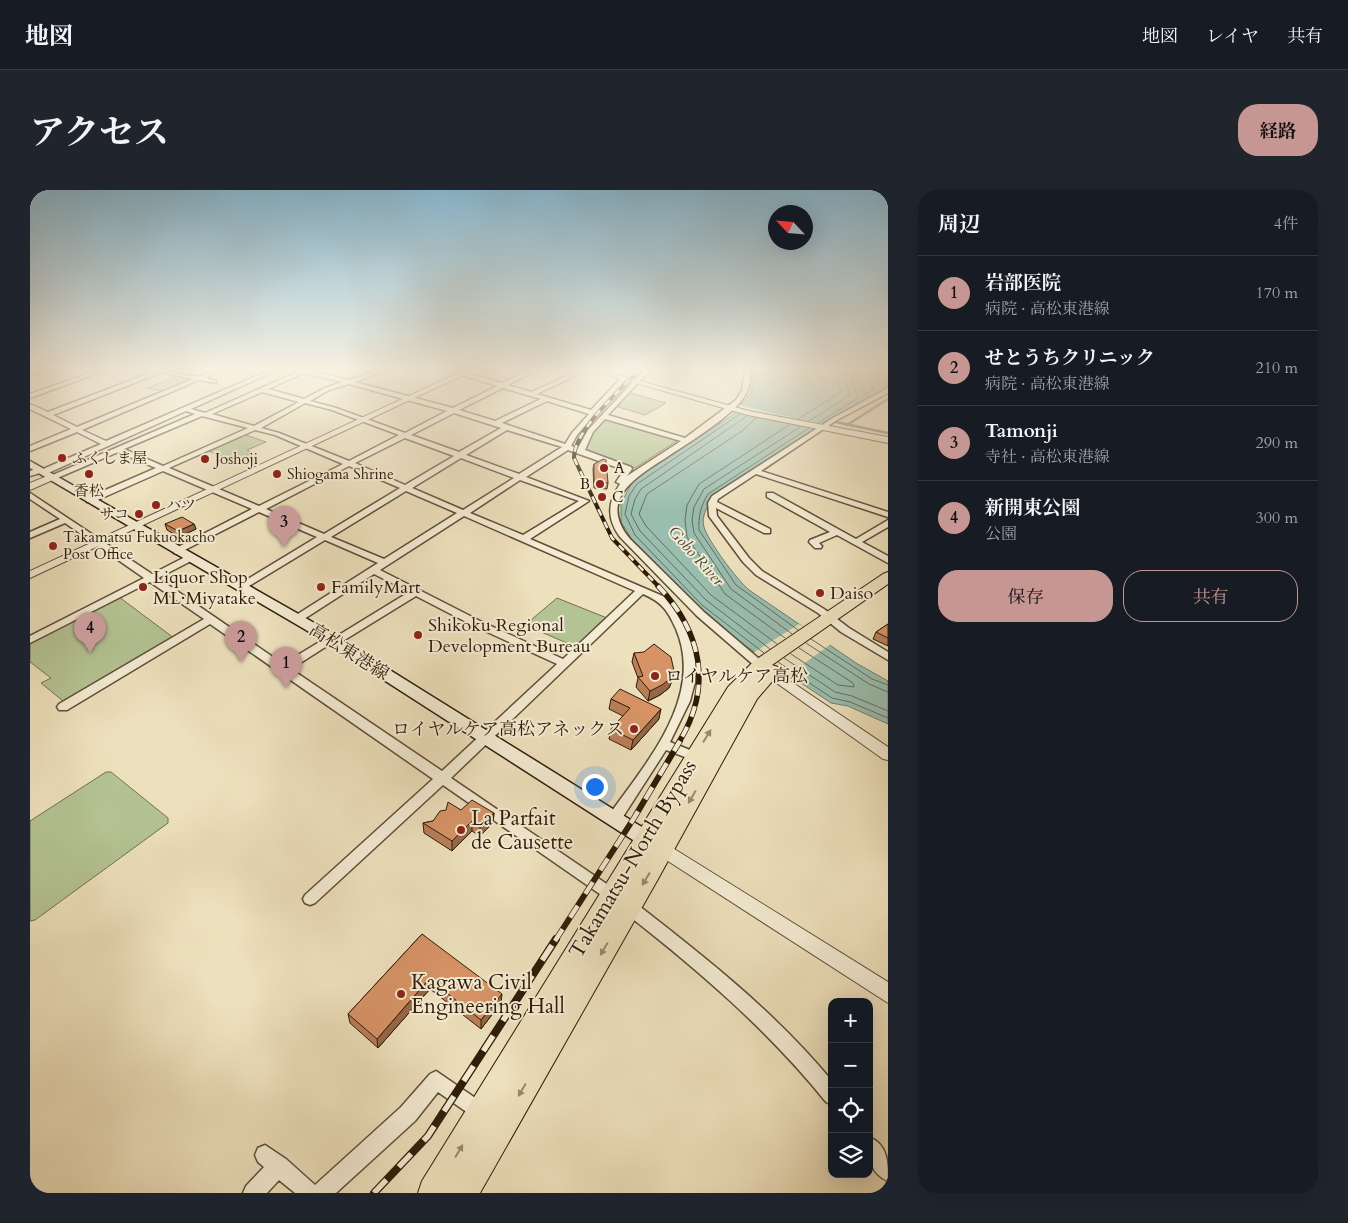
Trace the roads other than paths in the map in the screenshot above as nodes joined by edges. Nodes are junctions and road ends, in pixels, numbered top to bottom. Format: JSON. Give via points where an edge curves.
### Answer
{"nodes":[{"id":1,"x":53,"y":417,"type":"edge"},
{"id":2,"x":108,"y":417,"type":"edge"},
{"id":3,"x":168,"y":417,"type":"edge"},
{"id":4,"x":196,"y":417,"type":"edge"},
{"id":5,"x":213,"y":417,"type":"edge"},
{"id":6,"x":277,"y":417,"type":"edge"},
{"id":7,"x":356,"y":417,"type":"edge"},
{"id":8,"x":368,"y":417,"type":"edge"},
{"id":9,"x":441,"y":417,"type":"edge"},
{"id":10,"x":471,"y":417,"type":"edge"},
{"id":11,"x":510,"y":417,"type":"edge"},
{"id":12,"x":590,"y":417,"type":"edge"},
{"id":13,"x":603,"y":417,"type":"edge"},
{"id":14,"x":607,"y":417,"type":"edge"},
{"id":15,"x":720,"y":417,"type":"edge"},
{"id":16,"x":776,"y":417,"type":"edge"},
{"id":17,"x":839,"y":417,"type":"edge"},
{"id":18,"x":363,"y":419,"type":"junction"},
{"id":19,"x":495,"y":424,"type":"junction"},
{"id":20,"x":824,"y":427,"type":"junction"},
{"id":21,"x":255,"y":428,"type":"junction"},
{"id":22,"x":505,"y":428,"type":"junction"},
{"id":23,"x":77,"y":430,"type":"junction"},
{"id":24,"x":407,"y":434,"type":"junction"},
{"id":25,"x":888,"y":438,"type":"edge"},
{"id":26,"x":684,"y":440,"type":"junction"},
{"id":27,"x":106,"y":444,"type":"junction"},
{"id":28,"x":307,"y":445,"type":"junction"},
{"id":29,"x":567,"y":447,"type":"junction"},
{"id":30,"x":30,"y":450,"type":"edge"},
{"id":31,"x":120,"y":450,"type":"junction"},
{"id":32,"x":582,"y":452,"type":"junction"},
{"id":33,"x":461,"y":454,"type":"junction"},
{"id":34,"x":349,"y":464,"type":"junction"},
{"id":35,"x":163,"y":468,"type":"junction"},
{"id":36,"x":39,"y":471,"type":"edge"},
{"id":37,"x":756,"y":472,"type":"junction"},
{"id":38,"x":521,"y":476,"type":"junction"},
{"id":39,"x":623,"y":485,"type":"junction"},
{"id":40,"x":30,"y":487,"type":"edge"},
{"id":41,"x":406,"y":488,"type":"junction"},
{"id":42,"x":213,"y":490,"type":"junction"},
{"id":43,"x":30,"y":496,"type":"edge"},
{"id":44,"x":770,"y":496,"type":"dead end"},
{"id":45,"x":90,"y":500,"type":"junction"},
{"id":46,"x":712,"y":503,"type":"junction"},
{"id":47,"x":260,"y":510,"type":"junction"},
{"id":48,"x":463,"y":513,"type":"junction"},
{"id":49,"x":888,"y":514,"type":"edge"},
{"id":50,"x":65,"y":520,"type":"junction"},
{"id":51,"x":888,"y":523,"type":"edge"},
{"id":52,"x":134,"y":526,"type":"junction"},
{"id":53,"x":767,"y":532,"type":"dead end"},
{"id":54,"x":837,"y":532,"type":"junction"},
{"id":55,"x":30,"y":535,"type":"edge"},
{"id":56,"x":324,"y":537,"type":"junction"},
{"id":57,"x":523,"y":539,"type":"junction"},
{"id":58,"x":856,"y":542,"type":"junction"},
{"id":59,"x":98,"y":544,"type":"junction"},
{"id":60,"x":818,"y":546,"type":"dead end"},
{"id":61,"x":177,"y":551,"type":"junction"},
{"id":62,"x":190,"y":558,"type":"junction"},
{"id":63,"x":888,"y":560,"type":"edge"},
{"id":64,"x":386,"y":562,"type":"junction"},
{"id":65,"x":373,"y":570,"type":"junction"},
{"id":66,"x":30,"y":575,"type":"edge"},
{"id":67,"x":888,"y":577,"type":"edge"},
{"id":68,"x":149,"y":579,"type":"junction"},
{"id":69,"x":240,"y":587,"type":"junction"},
{"id":70,"x":642,"y":590,"type":"junction"},
{"id":71,"x":888,"y":591,"type":"edge"},
{"id":72,"x":416,"y":592,"type":"junction"},
{"id":73,"x":297,"y":619,"type":"junction"},
{"id":74,"x":210,"y":620,"type":"junction"},
{"id":75,"x":834,"y":621,"type":"junction"},
{"id":76,"x":30,"y":640,"type":"edge"},
{"id":77,"x":332,"y":641,"type":"junction"},
{"id":78,"x":888,"y":657,"type":"edge"},
{"id":79,"x":564,"y":664,"type":"junction"},
{"id":80,"x":768,"y":667,"type":"junction"},
{"id":81,"x":282,"y":668,"type":"junction"},
{"id":82,"x":63,"y":707,"type":"dead end"},
{"id":83,"x":486,"y":738,"type":"junction"},
{"id":84,"x":663,"y":744,"type":"junction"},
{"id":85,"x":888,"y":755,"type":"edge"},
{"id":86,"x":703,"y":760,"type":"junction"},
{"id":87,"x":442,"y":778,"type":"junction"},
{"id":88,"x":614,"y":819,"type":"junction"},
{"id":89,"x":654,"y":844,"type":"junction"},
{"id":90,"x":310,"y":899,"type":"dead end"},
{"id":91,"x":620,"y":901,"type":"junction"},
{"id":92,"x":886,"y":987,"type":"edge"},
{"id":93,"x":828,"y":1091,"type":"edge"},
{"id":94,"x":492,"y":1119,"type":"junction"},
{"id":95,"x":873,"y":1151,"type":"edge"},
{"id":96,"x":888,"y":1171,"type":"edge"},
{"id":97,"x":253,"y":1193,"type":"edge"},
{"id":98,"x":310,"y":1193,"type":"edge"},
{"id":99,"x":321,"y":1193,"type":"edge"},
{"id":100,"x":434,"y":1193,"type":"edge"},
{"id":101,"x":462,"y":1193,"type":"edge"}],
"edges":[{"from":1,"to":23,"type":"street"},
{"from":2,"to":23,"type":"street"},
{"from":3,"to":27,"type":"street"},
{"from":4,"to":31,"type":"street"},
{"from":5,"to":21,"type":"street"},
{"from":6,"to":21,"type":"street"},
{"from":7,"to":18,"type":"street"},
{"from":8,"to":18,"type":"street"},
{"from":9,"to":24,"type":"street"},
{"from":10,"to":19,"type":"street"},
{"from":11,"to":19,"type":"street"},
{"from":12,"to":29,"type":"street"},
{"from":13,"to":32,"type":"street","via":[[587,435]]},
{"from":14,"to":26,"type":"street"},
{"from":15,"to":26,"type":"street"},
{"from":16,"to":20,"type":"street"},
{"from":17,"to":20,"type":"street"},
{"from":18,"to":24,"type":"street"},
{"from":18,"to":28,"type":"street"},
{"from":19,"to":22,"type":"street"},
{"from":20,"to":25,"type":"street"},
{"from":20,"to":37,"type":"street"},
{"from":21,"to":28,"type":"street"},
{"from":21,"to":35,"type":"street"},
{"from":22,"to":29,"type":"street"},
{"from":22,"to":33,"type":"street"},
{"from":23,"to":27,"type":"street"},
{"from":23,"to":30,"type":"street"},
{"from":24,"to":33,"type":"street"},
{"from":24,"to":34,"type":"street"},
{"from":26,"to":39,"type":"street"},
{"from":27,"to":36,"type":"street"},
{"from":28,"to":34,"type":"street"},
{"from":28,"to":42,"type":"street"},
{"from":29,"to":32,"type":"street"},
{"from":29,"to":38,"type":"street"},
{"from":31,"to":35,"type":"street"},
{"from":31,"to":36,"type":"street"},
{"from":32,"to":39,"type":"street","via":[[628,468],[620,481]]},
{"from":33,"to":38,"type":"street"},
{"from":33,"to":41,"type":"street"},
{"from":34,"to":41,"type":"street"},
{"from":34,"to":47,"type":"street"},
{"from":35,"to":42,"type":"street"},
{"from":35,"to":45,"type":"street"},
{"from":36,"to":40,"type":"street"},
{"from":36,"to":45,"type":"main road","name":"高松東港線"},
{"from":37,"to":46,"type":"street"},
{"from":37,"to":49,"type":"street"},
{"from":38,"to":48,"type":"street"},
{"from":38,"to":57,"type":"street","via":[[585,501]]},
{"from":39,"to":80,"type":"street","via":[[613,508],[614,519],[625,537],[689,606]]},
{"from":41,"to":48,"type":"street"},
{"from":41,"to":56,"type":"street"},
{"from":42,"to":47,"type":"street"},
{"from":42,"to":52,"type":"street"},
{"from":43,"to":50,"type":"street"},
{"from":44,"to":54,"type":"street"},
{"from":45,"to":52,"type":"main road","name":"高松東港線"},
{"from":46,"to":53,"type":"street"},
{"from":46,"to":75,"type":"street","via":[[713,516],[746,560],[776,585]]},
{"from":47,"to":56,"type":"street"},
{"from":47,"to":61,"type":"street"},
{"from":48,"to":57,"type":"street"},
{"from":48,"to":64,"type":"street"},
{"from":50,"to":55,"type":"street"},
{"from":50,"to":59,"type":"street"},
{"from":51,"to":58,"type":"street"},
{"from":52,"to":59,"type":"street"},
{"from":52,"to":61,"type":"main road","name":"高松東港線"},
{"from":54,"to":58,"type":"street"},
{"from":54,"to":60,"type":"street","via":[[813,542]]},
{"from":56,"to":64,"type":"street"},
{"from":56,"to":69,"type":"street"},
{"from":57,"to":70,"type":"street"},
{"from":58,"to":63,"type":"street"},
{"from":59,"to":66,"type":"street"},
{"from":59,"to":68,"type":"street"},
{"from":61,"to":62,"type":"main road","name":"高松東港線"},
{"from":62,"to":68,"type":"street"},
{"from":62,"to":69,"type":"main road","name":"高松東港線"},
{"from":64,"to":65,"type":"street"},
{"from":65,"to":72,"type":"street"},
{"from":65,"to":73,"type":"street"},
{"from":67,"to":75,"type":"highway","name":"Takamatsu-North Bypass"},
{"from":68,"to":74,"type":"street"},
{"from":68,"to":76,"type":"street"},
{"from":69,"to":73,"type":"main road","name":"高松東港線"},
{"from":70,"to":79,"type":"street"},
{"from":70,"to":84,"type":"street","via":[[658,597],[670,609],[684,641],[689,664],[686,699]]},
{"from":71,"to":75,"type":"highway","name":"Takamatsu-North Bypass"},
{"from":72,"to":77,"type":"street"},
{"from":72,"to":79,"type":"street"},
{"from":73,"to":77,"type":"main road","name":"高松東港線"},
{"from":74,"to":81,"type":"street"},
{"from":74,"to":82,"type":"street"},
{"from":75,"to":78,"type":"street"},
{"from":75,"to":80,"type":"highway","name":"Takamatsu-North Bypass"},
{"from":77,"to":81,"type":"street"},
{"from":77,"to":83,"type":"main road","name":"高松東港線"},
{"from":79,"to":83,"type":"street"},
{"from":80,"to":85,"type":"street"},
{"from":80,"to":86,"type":"highway","name":"Takamatsu-North Bypass","via":[[735,691]]},
{"from":81,"to":87,"type":"street"},
{"from":83,"to":87,"type":"street"},
{"from":83,"to":88,"type":"main road","name":"高松東港線"},
{"from":84,"to":86,"type":"street"},
{"from":84,"to":88,"type":"street"},
{"from":86,"to":89,"type":"highway","name":"Takamatsu-North Bypass"},
{"from":87,"to":90,"type":"street"},
{"from":87,"to":91,"type":"street"},
{"from":88,"to":89,"type":"main road","name":"高松東港線"},
{"from":89,"to":91,"type":"highway","name":"Takamatsu-North Bypass"},
{"from":89,"to":92,"type":"street"},
{"from":91,"to":93,"type":"street","via":[[752,1008],[805,1061]]},
{"from":91,"to":94,"type":"highway","name":"Takamatsu-North Bypass"},
{"from":94,"to":99,"type":"street","via":[[436,1080],[408,1114]]},
{"from":100,"to":94,"type":"highway","name":"Takamatsu-North Bypass","one_way":true},
{"from":94,"to":101,"type":"highway","name":"Takamatsu-North Bypass"},
{"from":95,"to":96,"type":"street"},
{"from":97,"to":98,"type":"street","via":[[272,1161]]}]}
